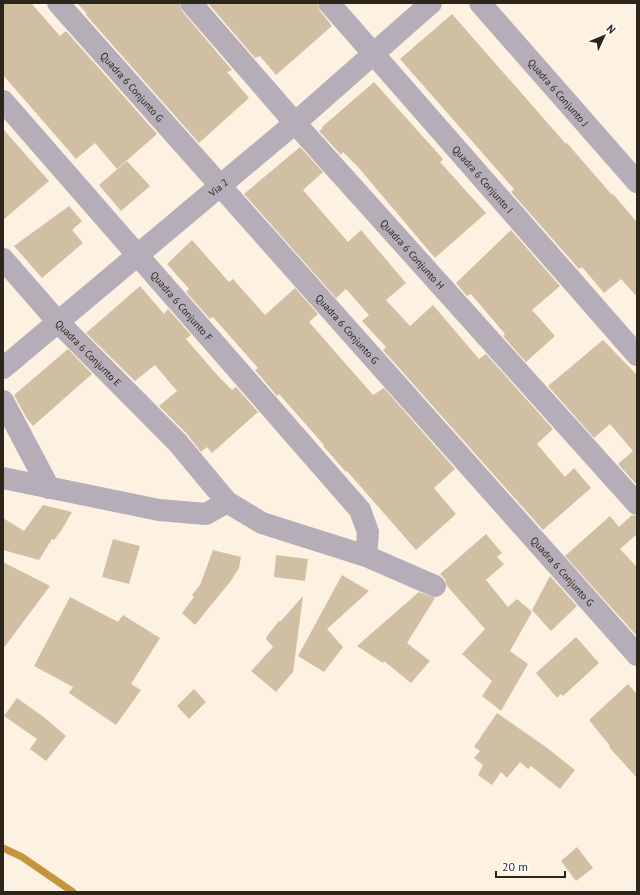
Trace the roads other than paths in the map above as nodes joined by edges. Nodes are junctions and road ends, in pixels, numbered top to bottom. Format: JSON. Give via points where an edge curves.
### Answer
{"nodes":[{"id":1,"x":58,"y":3,"type":"edge"},
{"id":2,"x":191,"y":3,"type":"edge"},
{"id":3,"x":328,"y":3,"type":"edge"},
{"id":4,"x":431,"y":3,"type":"edge"},
{"id":5,"x":480,"y":3,"type":"edge"},
{"id":6,"x":373,"y":54,"type":"junction"},
{"id":7,"x":3,"y":101,"type":"edge"},
{"id":8,"x":295,"y":123,"type":"junction"},
{"id":9,"x":637,"y":182,"type":"edge"},
{"id":10,"x":220,"y":186,"type":"junction"},
{"id":11,"x":137,"y":255,"type":"junction"},
{"id":12,"x":3,"y":259,"type":"edge"},
{"id":13,"x":58,"y":322,"type":"junction"},
{"id":14,"x":637,"y":355,"type":"edge"},
{"id":15,"x":3,"y":368,"type":"edge"},
{"id":16,"x":3,"y":401,"type":"edge"},
{"id":17,"x":3,"y":478,"type":"edge"},
{"id":18,"x":49,"y":488,"type":"junction"},
{"id":19,"x":227,"y":502,"type":"junction"},
{"id":20,"x":637,"y":504,"type":"edge"},
{"id":21,"x":366,"y":556,"type":"junction"},
{"id":22,"x":435,"y":586,"type":"dead end"},
{"id":23,"x":637,"y":655,"type":"edge"}],
"edges":[{"from":1,"to":10,"type":"street","name":"Quadra 6 Conjunto G"},
{"from":2,"to":8,"type":"street","name":"Quadra 6 Conjunto H"},
{"from":3,"to":6,"type":"street","name":"Quadra 6 Conjunto I"},
{"from":4,"to":6,"type":"street","name":"Via 2"},
{"from":5,"to":9,"type":"street","name":"Quadra 6 Conjunto J"},
{"from":6,"to":8,"type":"street","name":"Via 2"},
{"from":6,"to":14,"type":"street","name":"Quadra 6 Conjunto I"},
{"from":7,"to":11,"type":"street","name":"Quadra 6 Conjunto F"},
{"from":8,"to":10,"type":"street","name":"Via 2"},
{"from":8,"to":20,"type":"street","name":"Quadra 6 Conjunto H"},
{"from":10,"to":11,"type":"street","name":"Via 2"},
{"from":10,"to":23,"type":"street","name":"Quadra 6 Conjunto G"},
{"from":11,"to":13,"type":"street","name":"Via 2"},
{"from":11,"to":21,"type":"street","name":"Quadra 6 Conjunto F","via":[[360,510],[368,532]]},
{"from":12,"to":13,"type":"street","name":"Quadra 6 Conjunto E"},
{"from":13,"to":15,"type":"street","name":"Via 2"},
{"from":13,"to":19,"type":"street","name":"Quadra 6 Conjunto E","via":[[178,443]]},
{"from":16,"to":18,"type":"street"},
{"from":17,"to":18,"type":"street"},
{"from":18,"to":19,"type":"street","via":[[184,513],[206,514]]},
{"from":19,"to":21,"type":"street","name":"Quadra 6 Conjunto E","via":[[262,523]]},
{"from":21,"to":22,"type":"street","name":"Quadra 6 Conjunto E"}]}
